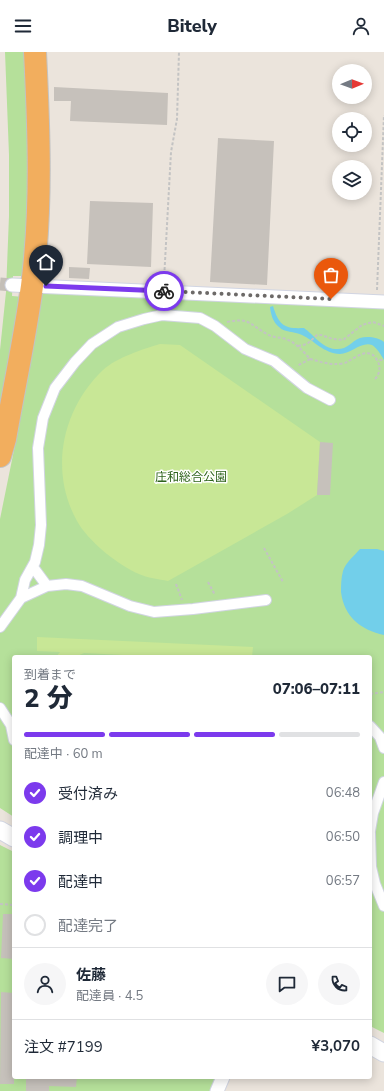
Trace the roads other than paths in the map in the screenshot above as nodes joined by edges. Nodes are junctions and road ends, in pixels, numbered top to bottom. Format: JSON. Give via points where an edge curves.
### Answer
{"nodes":[{"id":1,"x":35,"y":52,"type":"edge"},
{"id":2,"x":22,"y":285,"type":"junction"},
{"id":3,"x":380,"y":302,"type":"edge"},
{"id":4,"x":330,"y":400,"type":"dead end"},
{"id":5,"x":0,"y":456,"type":"edge"},
{"id":6,"x":33,"y":567,"type":"junction"},
{"id":7,"x":47,"y":586,"type":"junction"},
{"id":8,"x":22,"y":598,"type":"junction"},
{"id":9,"x":266,"y":600,"type":"dead end"},
{"id":10,"x":0,"y":627,"type":"edge"},
{"id":11,"x":0,"y":708,"type":"edge"},
{"id":12,"x":372,"y":728,"type":"edge"},
{"id":13,"x":12,"y":730,"type":"edge"},
{"id":14,"x":384,"y":748,"type":"edge"},
{"id":15,"x":384,"y":782,"type":"edge"},
{"id":16,"x":372,"y":819,"type":"edge"},
{"id":17,"x":0,"y":830,"type":"edge"},
{"id":18,"x":12,"y":837,"type":"edge"},
{"id":19,"x":372,"y":871,"type":"edge"},
{"id":20,"x":384,"y":906,"type":"edge"},
{"id":21,"x":372,"y":1046,"type":"edge"},
{"id":22,"x":384,"y":1053,"type":"edge"},
{"id":23,"x":222,"y":1079,"type":"edge"},
{"id":24,"x":217,"y":1091,"type":"edge"}],
"edges":[{"from":1,"to":2,"type":"highway","via":[[39,145],[37,219]]},
{"from":2,"to":3,"type":"street"},
{"from":2,"to":5,"type":"highway","via":[[5,439]]},
{"from":4,"to":6,"type":"street","via":[[307,388],[274,361],[246,349],[219,328],[200,318],[162,315],[118,327],[92,344],[75,362],[55,388],[43,418],[38,448],[41,525]]},
{"from":6,"to":7,"type":"street"},
{"from":6,"to":8,"type":"street","via":[[25,580]]},
{"from":7,"to":8,"type":"street"},
{"from":7,"to":9,"type":"street","via":[[82,586],[130,606],[154,612]]},
{"from":8,"to":10,"type":"street"},
{"from":11,"to":13,"type":"street"},
{"from":12,"to":14,"type":"street","via":[[380,737]]},
{"from":15,"to":16,"type":"street"},
{"from":17,"to":18,"type":"street"},
{"from":19,"to":20,"type":"street"},
{"from":21,"to":22,"type":"street"},
{"from":23,"to":24,"type":"street"}]}
